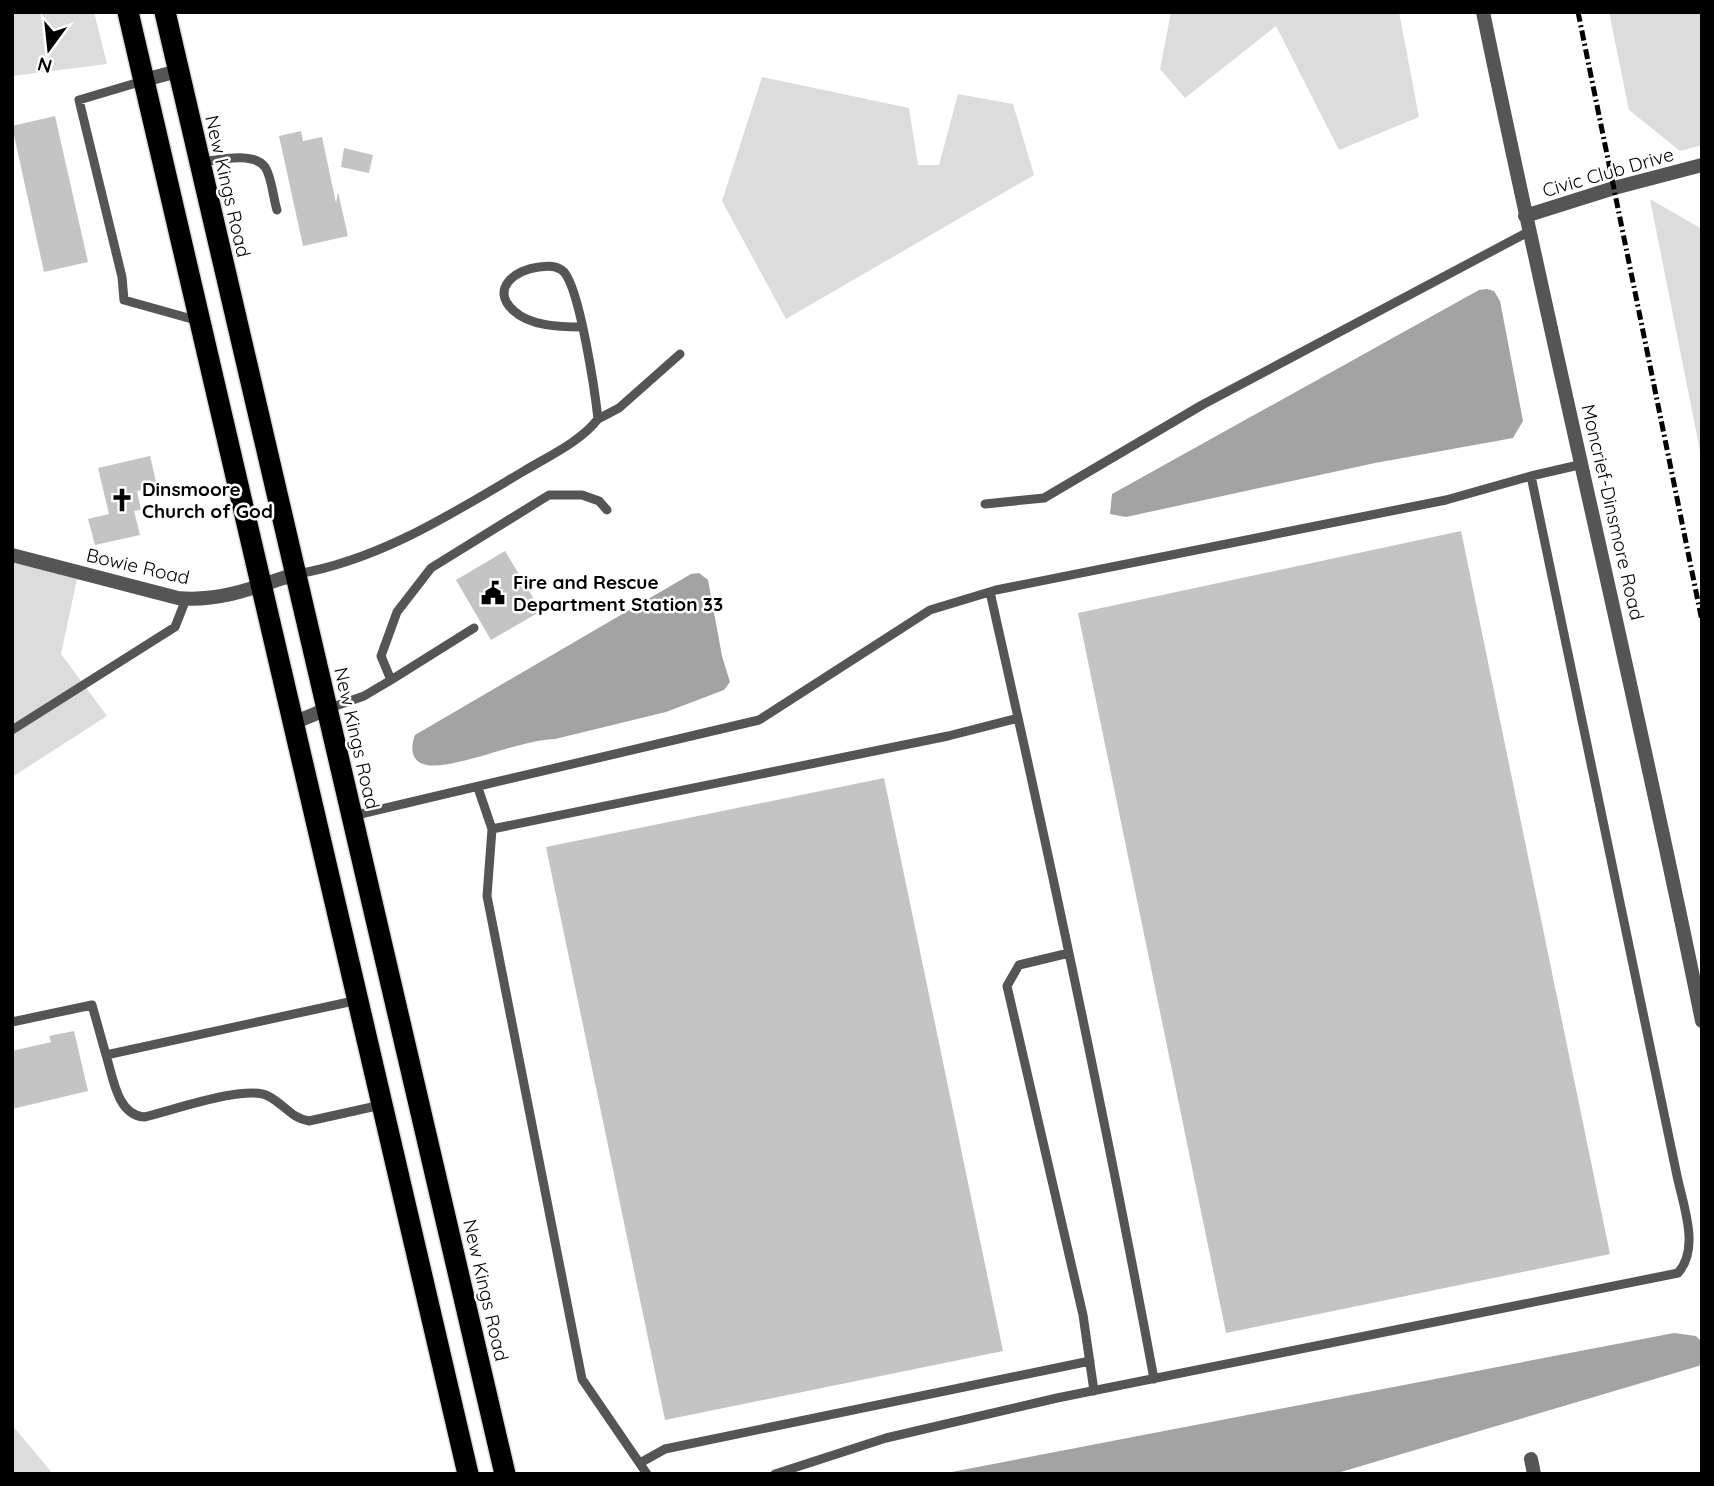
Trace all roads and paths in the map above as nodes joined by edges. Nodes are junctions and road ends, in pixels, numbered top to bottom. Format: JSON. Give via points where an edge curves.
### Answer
{"nodes":[{"id":1,"x":128,"y":12,"type":"edge"},
{"id":2,"x":165,"y":12,"type":"edge"},
{"id":3,"x":1483,"y":12,"type":"edge"},
{"id":4,"x":178,"y":71,"type":"junction"},
{"id":5,"x":144,"y":80,"type":"junction"},
{"id":6,"x":200,"y":162,"type":"junction"},
{"id":7,"x":1702,"y":165,"type":"edge"},
{"id":8,"x":277,"y":210,"type":"dead end"},
{"id":9,"x":1525,"y":216,"type":"junction"},
{"id":10,"x":1528,"y":232,"type":"junction"},
{"id":11,"x":201,"y":322,"type":"junction"},
{"id":12,"x":580,"y":327,"type":"junction"},
{"id":13,"x":680,"y":354,"type":"dead end"},
{"id":14,"x":598,"y":419,"type":"junction"},
{"id":15,"x":1583,"y":464,"type":"junction"},
{"id":16,"x":1531,"y":476,"type":"junction"},
{"id":17,"x":985,"y":504,"type":"dead end"},
{"id":18,"x":607,"y":510,"type":"dead end"},
{"id":19,"x":12,"y":555,"type":"edge"},
{"id":20,"x":295,"y":575,"type":"junction"},
{"id":21,"x":261,"y":585,"type":"junction"},
{"id":22,"x":990,"y":592,"type":"junction"},
{"id":23,"x":186,"y":599,"type":"junction"},
{"id":24,"x":474,"y":628,"type":"dead end"},
{"id":25,"x":391,"y":680,"type":"junction"},
{"id":26,"x":327,"y":709,"type":"junction"},
{"id":27,"x":1018,"y":718,"type":"junction"},
{"id":28,"x":293,"y":723,"type":"junction"},
{"id":29,"x":12,"y":730,"type":"edge"},
{"id":30,"x":478,"y":788,"type":"junction"},
{"id":31,"x":352,"y":816,"type":"junction"},
{"id":32,"x":492,"y":830,"type":"junction"},
{"id":33,"x":1069,"y":953,"type":"junction"},
{"id":34,"x":358,"y":1000,"type":"junction"},
{"id":35,"x":1702,"y":1021,"type":"edge"},
{"id":36,"x":12,"y":1023,"type":"edge"},
{"id":37,"x":106,"y":1055,"type":"junction"},
{"id":38,"x":382,"y":1105,"type":"junction"},
{"id":39,"x":1090,"y":1361,"type":"junction"},
{"id":40,"x":1154,"y":1379,"type":"junction"},
{"id":41,"x":1094,"y":1391,"type":"junction"},
{"id":42,"x":640,"y":1463,"type":"junction"},
{"id":43,"x":468,"y":1474,"type":"edge"},
{"id":44,"x":505,"y":1474,"type":"edge"},
{"id":45,"x":647,"y":1474,"type":"edge"},
{"id":46,"x":775,"y":1474,"type":"edge"}],
"edges":[{"from":1,"to":5,"type":"highway"},
{"from":2,"to":4,"type":"highway","name":"New Kings Road"},
{"from":3,"to":9,"type":"street","name":"Moncrief-Dinsmore Road"},
{"from":4,"to":5,"type":"street"},
{"from":4,"to":6,"type":"highway","name":"New Kings Road"},
{"from":5,"to":11,"type":"highway"},
{"from":5,"to":11,"type":"lane","via":[[79,100],[124,300]]},
{"from":6,"to":8,"type":"lane","via":[[254,160],[265,167]]},
{"from":6,"to":20,"type":"highway","name":"New Kings Road"},
{"from":7,"to":9,"type":"street","name":"Civic Club Drive"},
{"from":9,"to":10,"type":"street","name":"Moncrief-Dinsmore Road"},
{"from":10,"to":15,"type":"street","name":"Moncrief-Dinsmore Road"},
{"from":10,"to":17,"type":"lane","via":[[1202,405],[1044,498]]},
{"from":11,"to":21,"type":"highway"},
{"from":12,"to":12,"type":"lane","via":[[563,271],[551,265],[525,268],[510,276],[505,298],[514,312],[556,327]]},
{"from":12,"to":14,"type":"lane"},
{"from":13,"to":14,"type":"lane","via":[[619,408]]},
{"from":14,"to":20,"type":"lane","via":[[558,450],[419,531],[362,556]]},
{"from":15,"to":16,"type":"lane"},
{"from":15,"to":35,"type":"street","name":"Moncrief-Dinsmore Road"},
{"from":16,"to":22,"type":"lane","via":[[1446,500]]},
{"from":16,"to":40,"type":"lane","via":[[1679,1184],[1691,1247],[1688,1263],[1678,1273]]},
{"from":18,"to":25,"type":"lane","via":[[582,495],[549,495],[431,568],[397,612],[381,656]]},
{"from":19,"to":23,"type":"street","name":"Bowie Road"},
{"from":20,"to":21,"type":"street","name":"Bowie Road"},
{"from":20,"to":26,"type":"highway","name":"New Kings Road"},
{"from":21,"to":23,"type":"street","name":"Bowie Road","via":[[221,598]]},
{"from":21,"to":28,"type":"highway"},
{"from":22,"to":27,"type":"lane"},
{"from":22,"to":30,"type":"lane","via":[[930,610],[759,720]]},
{"from":23,"to":29,"type":"lane","via":[[175,627]]},
{"from":24,"to":25,"type":"lane"},
{"from":25,"to":26,"type":"lane"},
{"from":26,"to":28,"type":"street"},
{"from":26,"to":31,"type":"highway","name":"New Kings Road"},
{"from":27,"to":32,"type":"lane"},
{"from":27,"to":33,"type":"lane"},
{"from":28,"to":34,"type":"highway"},
{"from":30,"to":31,"type":"lane"},
{"from":30,"to":32,"type":"lane"},
{"from":31,"to":44,"type":"highway","name":"New Kings Road"},
{"from":32,"to":42,"type":"lane","via":[[487,896],[582,1379]]},
{"from":33,"to":39,"type":"lane","via":[[1019,965],[1007,986]]},
{"from":33,"to":40,"type":"lane"},
{"from":34,"to":37,"type":"lane"},
{"from":34,"to":38,"type":"highway"},
{"from":36,"to":37,"type":"lane","via":[[92,1005]]},
{"from":37,"to":38,"type":"lane","via":[[125,1109],[135,1116],[243,1093],[268,1096],[298,1119],[309,1121]]},
{"from":38,"to":43,"type":"highway"},
{"from":39,"to":41,"type":"lane"},
{"from":39,"to":42,"type":"lane","via":[[665,1449]]},
{"from":40,"to":41,"type":"lane"},
{"from":41,"to":46,"type":"lane","via":[[886,1437]]},
{"from":42,"to":45,"type":"lane"}]}
